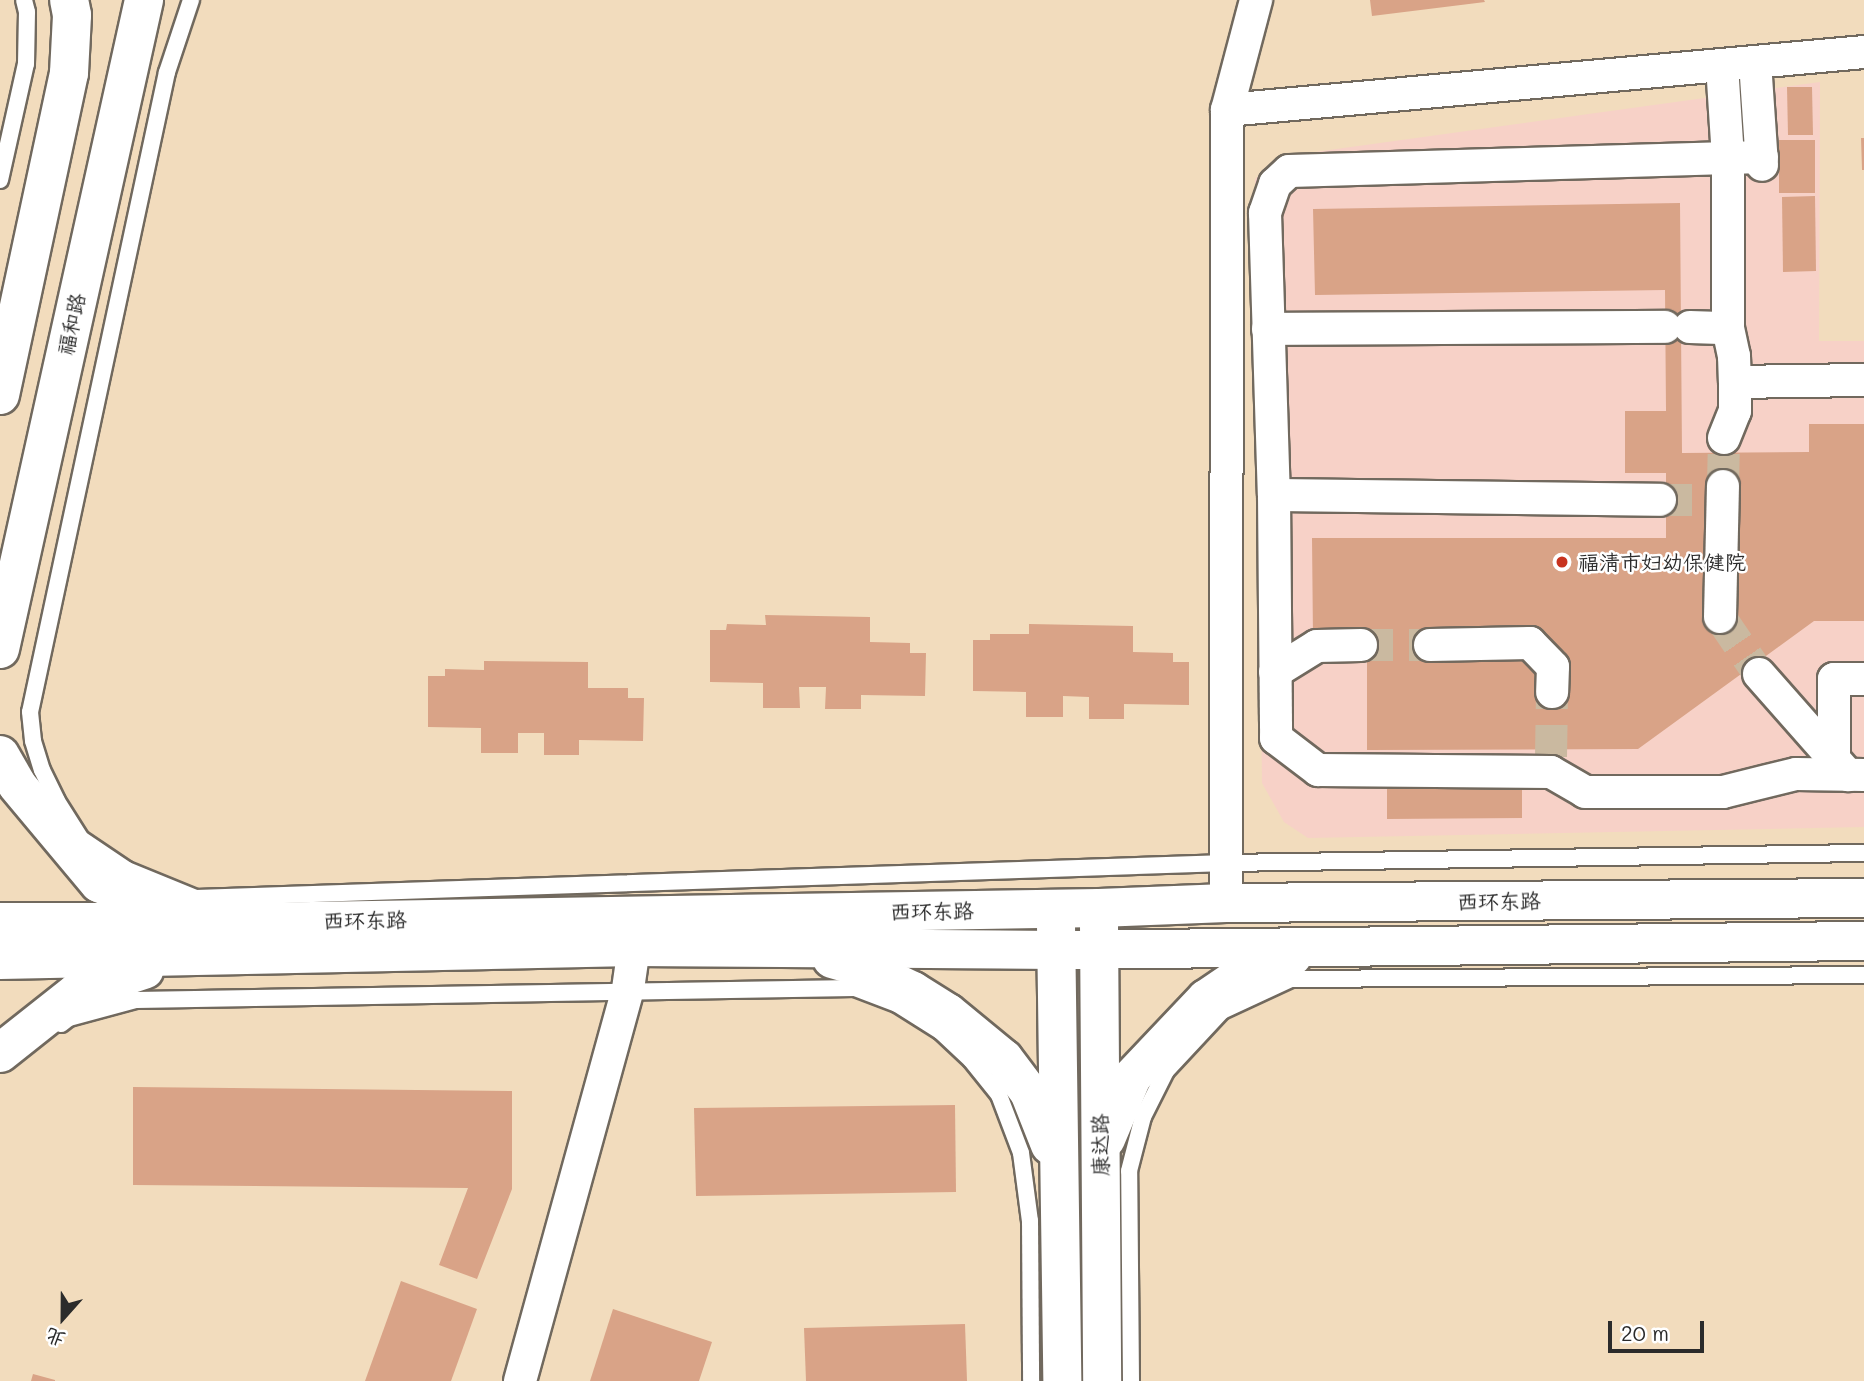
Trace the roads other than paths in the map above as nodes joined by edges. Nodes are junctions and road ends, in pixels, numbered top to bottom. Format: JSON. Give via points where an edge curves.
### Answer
{"nodes":[{"id":1,"x":24,"y":0,"type":"edge"},
{"id":2,"x":69,"y":0,"type":"edge"},
{"id":3,"x":144,"y":0,"type":"edge"},
{"id":4,"x":191,"y":0,"type":"edge"},
{"id":5,"x":1256,"y":0,"type":"edge"},
{"id":6,"x":1864,"y":52,"type":"edge"},
{"id":7,"x":1755,"y":62,"type":"junction"},
{"id":8,"x":1723,"y":65,"type":"junction"},
{"id":9,"x":1227,"y":110,"type":"junction"},
{"id":10,"x":1728,"y":159,"type":"junction"},
{"id":11,"x":0,"y":180,"type":"edge"},
{"id":12,"x":1728,"y":328,"type":"junction"},
{"id":13,"x":1268,"y":329,"type":"junction"},
{"id":14,"x":1864,"y":380,"type":"edge"},
{"id":15,"x":1735,"y":382,"type":"junction"},
{"id":16,"x":0,"y":395,"type":"edge"},
{"id":17,"x":1724,"y":438,"type":"tunnel mouth"},
{"id":18,"x":1274,"y":495,"type":"junction"},
{"id":19,"x":1714,"y":495,"type":"tunnel mouth"},
{"id":20,"x":1660,"y":500,"type":"tunnel mouth"},
{"id":21,"x":1720,"y":617,"type":"tunnel mouth"},
{"id":22,"x":1361,"y":645,"type":"tunnel mouth"},
{"id":23,"x":1430,"y":645,"type":"tunnel mouth"},
{"id":24,"x":0,"y":649,"type":"edge"},
{"id":25,"x":1275,"y":673,"type":"junction"},
{"id":26,"x":1759,"y":674,"type":"tunnel mouth"},
{"id":27,"x":1864,"y":679,"type":"edge"},
{"id":28,"x":1552,"y":692,"type":"tunnel mouth"},
{"id":29,"x":0,"y":755,"type":"edge"},
{"id":30,"x":1848,"y":770,"type":"edge"},
{"id":31,"x":1585,"y":792,"type":"junction"},
{"id":32,"x":1525,"y":793,"type":"dead end"},
{"id":33,"x":1864,"y":853,"type":"edge"},
{"id":34,"x":1226,"y":863,"type":"junction"},
{"id":35,"x":1864,"y":898,"type":"edge"},
{"id":36,"x":1226,"y":903,"type":"junction"},
{"id":37,"x":1099,"y":908,"type":"junction"},
{"id":38,"x":1056,"y":909,"type":"junction"},
{"id":39,"x":0,"y":922,"type":"edge"},
{"id":40,"x":253,"y":922,"type":"junction"},
{"id":41,"x":1864,"y":942,"type":"edge"},
{"id":42,"x":634,"y":947,"type":"junction"},
{"id":43,"x":1325,"y":947,"type":"junction"},
{"id":44,"x":789,"y":948,"type":"junction"},
{"id":45,"x":1098,"y":949,"type":"junction"},
{"id":46,"x":1057,"y":950,"type":"junction"},
{"id":47,"x":190,"y":957,"type":"junction"},
{"id":48,"x":0,"y":960,"type":"edge"},
{"id":49,"x":1864,"y":975,"type":"edge"},
{"id":50,"x":628,"y":989,"type":"junction"},
{"id":51,"x":5,"y":1059,"type":"edge"},
{"id":52,"x":1100,"y":1158,"type":"junction"},
{"id":53,"x":1059,"y":1169,"type":"junction"},
{"id":54,"x":520,"y":1381,"type":"edge"},
{"id":55,"x":1031,"y":1381,"type":"edge"},
{"id":56,"x":1062,"y":1381,"type":"edge"},
{"id":57,"x":1102,"y":1381,"type":"edge"},
{"id":58,"x":1131,"y":1381,"type":"edge"}],
"edges":[{"from":1,"to":11,"type":"lane","via":[[26,64]]},
{"from":2,"to":16,"type":"street","via":[[69,74]]},
{"from":3,"to":24,"type":"street","name":"福和路"},
{"from":4,"to":34,"type":"lane","via":[[167,72],[30,712],[41,770],[81,839],[127,870],[196,898]]},
{"from":5,"to":9,"type":"street"},
{"from":6,"to":7,"type":"street"},
{"from":7,"to":8,"type":"street"},
{"from":7,"to":10,"type":"street","via":[[1762,161]]},
{"from":8,"to":9,"type":"street"},
{"from":8,"to":10,"type":"street"},
{"from":9,"to":34,"type":"street"},
{"from":10,"to":12,"type":"street"},
{"from":10,"to":13,"type":"street","via":[[1289,170],[1275,184],[1265,213]]},
{"from":12,"to":13,"type":"street"},
{"from":12,"to":15,"type":"street"},
{"from":13,"to":18,"type":"street"},
{"from":14,"to":15,"type":"street"},
{"from":15,"to":17,"type":"street","via":[[1735,411]]},
{"from":18,"to":20,"type":"street"},
{"from":18,"to":25,"type":"street"},
{"from":19,"to":21,"type":"street"},
{"from":22,"to":25,"type":"street","via":[[1317,646]]},
{"from":23,"to":28,"type":"street","via":[[1530,643],[1553,667]]},
{"from":25,"to":31,"type":"street","via":[[1276,738],[1318,770],[1551,764]]},
{"from":26,"to":30,"type":"street"},
{"from":27,"to":30,"type":"street","via":[[1834,679]]},
{"from":29,"to":40,"type":"street","via":[[17,785],[99,883],[164,911]]},
{"from":30,"to":31,"type":"street","via":[[1796,774],[1723,792]]},
{"from":31,"to":32,"type":"street"},
{"from":33,"to":34,"type":"lane"},
{"from":34,"to":36,"type":"street"},
{"from":35,"to":36,"type":"street","name":"西环东路"},
{"from":36,"to":37,"type":"street","name":"西环东路"},
{"from":37,"to":38,"type":"street","name":"西环东路"},
{"from":37,"to":45,"type":"street","name":"康达路"},
{"from":38,"to":40,"type":"street","name":"西环东路"},
{"from":38,"to":46,"type":"street","name":"康达路"},
{"from":39,"to":40,"type":"street","name":"西环东路"},
{"from":41,"to":43,"type":"street","name":"西环东路"},
{"from":42,"to":44,"type":"street","name":"西环东路"},
{"from":42,"to":47,"type":"street","name":"西环东路"},
{"from":42,"to":50,"type":"street"},
{"from":43,"to":45,"type":"street","name":"西环东路"},
{"from":43,"to":52,"type":"street","via":[[1270,963],[1206,999],[1132,1077]]},
{"from":44,"to":46,"type":"street","name":"西环东路"},
{"from":44,"to":53,"type":"street","via":[[864,968],[913,991],[957,1020],[1004,1059],[1029,1092]]},
{"from":45,"to":46,"type":"street","name":"西环东路"},
{"from":45,"to":52,"type":"street","name":"康达路"},
{"from":46,"to":53,"type":"street","name":"康达路"},
{"from":47,"to":48,"type":"street","name":"西环东路"},
{"from":47,"to":51,"type":"street","via":[[77,992]]},
{"from":49,"to":58,"type":"lane","via":[[1292,979],[1222,1012],[1166,1071],[1143,1116],[1129,1171]]},
{"from":50,"to":51,"type":"lane","via":[[136,1000],[69,1018]]},
{"from":50,"to":54,"type":"street"},
{"from":50,"to":55,"type":"lane","via":[[855,988],[908,1011],[940,1031],[971,1060],[999,1095],[1021,1153],[1030,1221]]},
{"from":52,"to":57,"type":"street","name":"康达路"},
{"from":53,"to":56,"type":"street","name":"康达路"}]}
